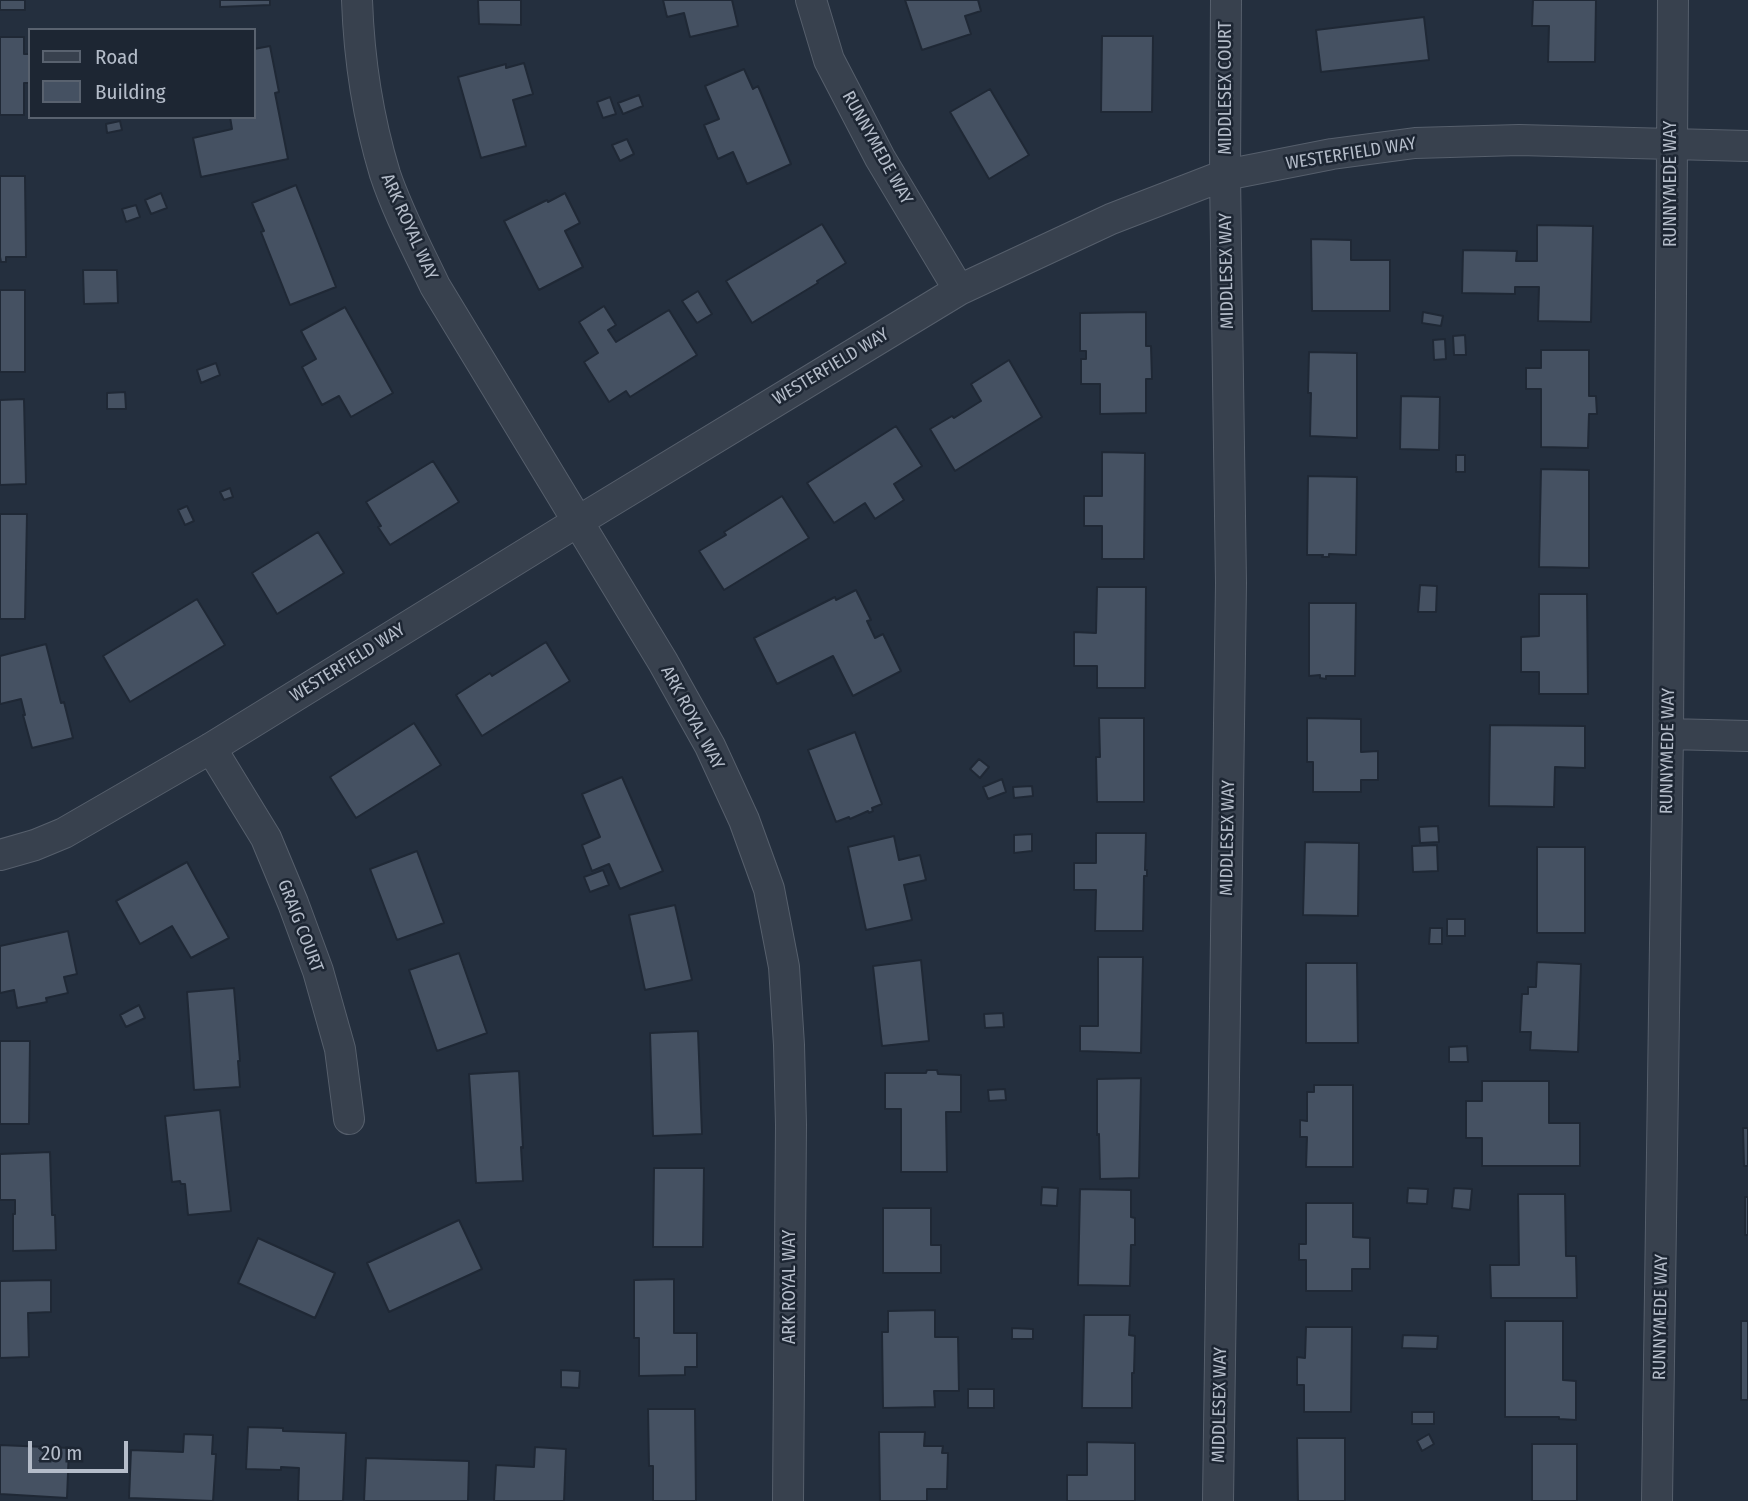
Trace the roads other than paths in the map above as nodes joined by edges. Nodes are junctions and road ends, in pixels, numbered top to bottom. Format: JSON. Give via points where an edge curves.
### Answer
{"nodes":[{"id":1,"x":357,"y":0,"type":"edge"},
{"id":2,"x":811,"y":0,"type":"edge"},
{"id":3,"x":1226,"y":0,"type":"edge"},
{"id":4,"x":1673,"y":0,"type":"edge"},
{"id":5,"x":1672,"y":144,"type":"junction"},
{"id":6,"x":1748,"y":146,"type":"edge"},
{"id":7,"x":1225,"y":175,"type":"junction"},
{"id":8,"x":958,"y":290,"type":"junction"},
{"id":9,"x":577,"y":522,"type":"junction"},
{"id":10,"x":1668,"y":734,"type":"junction"},
{"id":11,"x":1748,"y":736,"type":"edge"},
{"id":12,"x":211,"y":748,"type":"junction"},
{"id":13,"x":0,"y":855,"type":"edge"},
{"id":14,"x":349,"y":1118,"type":"dead end"},
{"id":15,"x":788,"y":1501,"type":"edge"},
{"id":16,"x":1218,"y":1501,"type":"edge"},
{"id":17,"x":1657,"y":1501,"type":"edge"}],
"edges":[{"from":1,"to":9,"type":"street","name":"ARK ROYAL WAY","via":[[373,132],[404,221],[435,286]]},
{"from":2,"to":8,"type":"street","name":"RUNNYMEDE WAY","via":[[829,60]]},
{"from":3,"to":7,"type":"street","name":"MIDDLESEX COURT"},
{"from":4,"to":5,"type":"street","name":"RUNNYMEDE WAY"},
{"from":5,"to":6,"type":"street","name":"WESTERFIELD WAY"},
{"from":5,"to":7,"type":"street","name":"WESTERFIELD WAY","via":[[1415,143]]},
{"from":5,"to":10,"type":"street","name":"RUNNYMEDE WAY"},
{"from":7,"to":8,"type":"street","name":"WESTERFIELD WAY","via":[[1111,219]]},
{"from":7,"to":16,"type":"street","name":"MIDDLESEX WAY","via":[[1231,583]]},
{"from":8,"to":9,"type":"street","name":"WESTERFIELD WAY"},
{"from":9,"to":12,"type":"street","name":"WESTERFIELD WAY"},
{"from":9,"to":15,"type":"street","name":"ARK ROYAL WAY","via":[[710,746],[769,889],[783,967],[789,1045]]},
{"from":10,"to":11,"type":"street"},
{"from":10,"to":17,"type":"street","name":"RUNNYMEDE WAY"},
{"from":12,"to":13,"type":"street","name":"WESTERFIELD WAY","via":[[64,833]]},
{"from":12,"to":14,"type":"street","name":"GRAIG COURT","via":[[266,838],[293,903],[340,1049]]}]}
